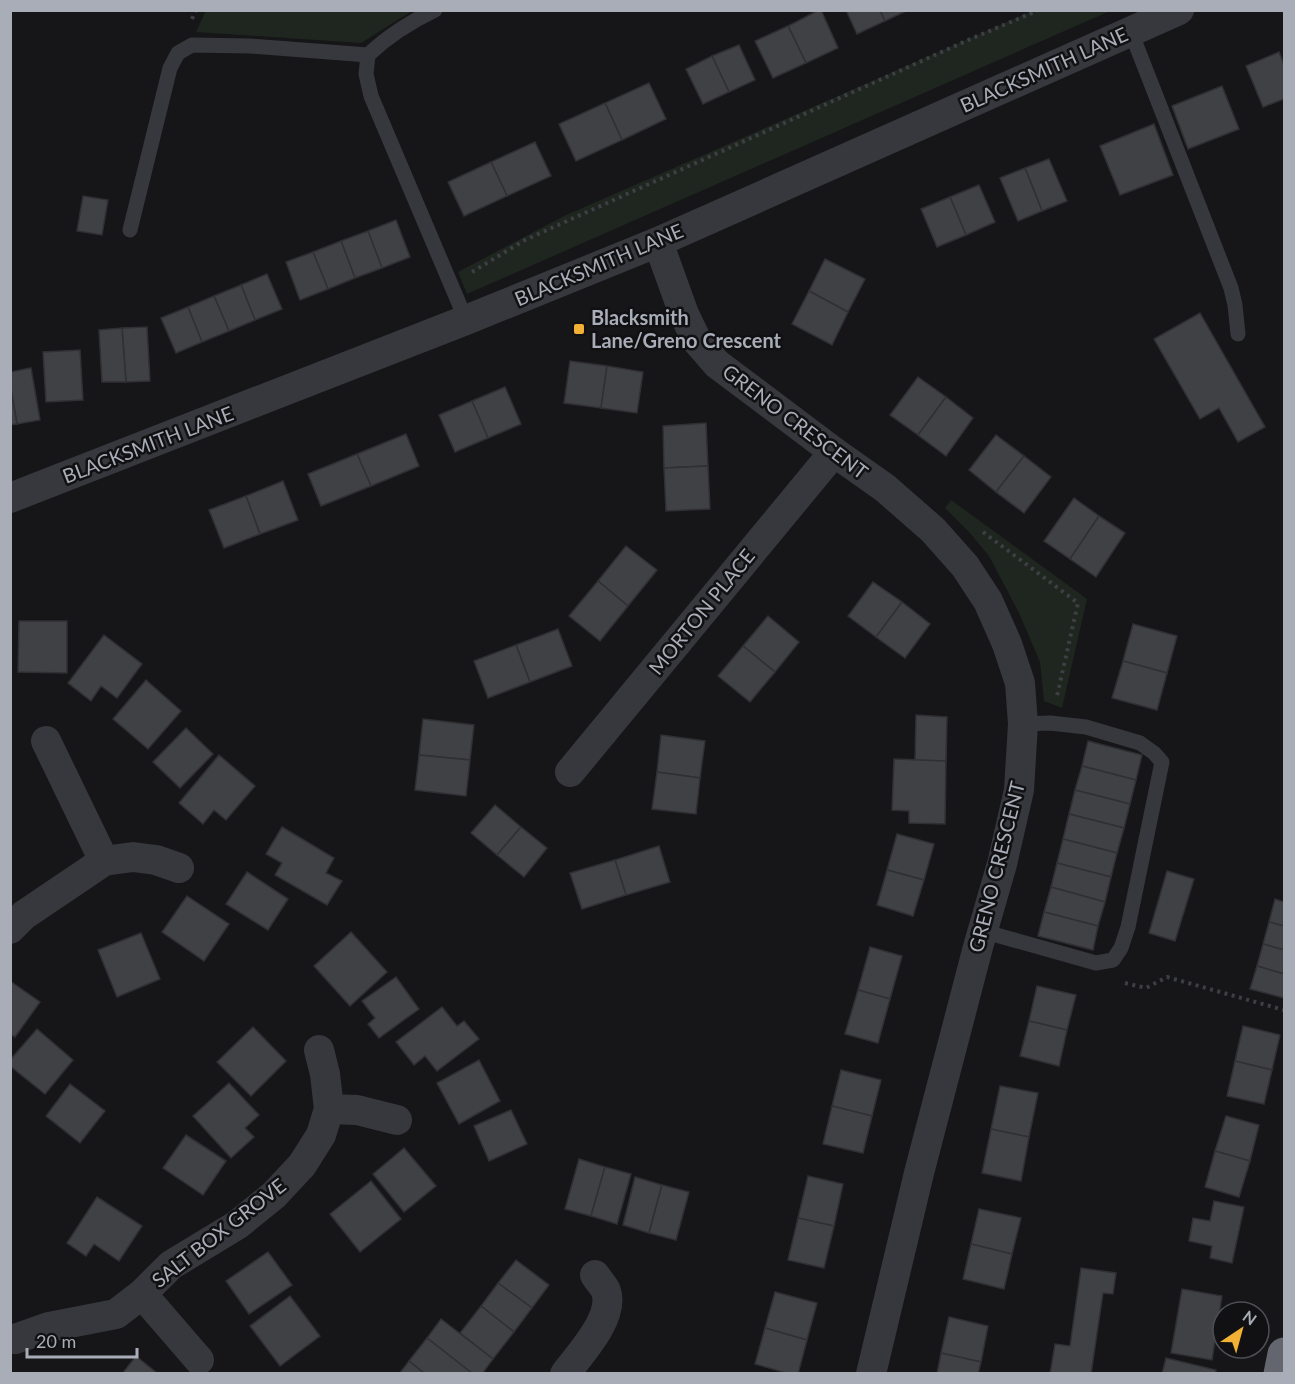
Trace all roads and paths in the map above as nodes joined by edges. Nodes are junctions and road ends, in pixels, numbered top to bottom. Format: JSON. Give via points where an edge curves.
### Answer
{"nodes":[{"id":1,"x":435,"y":10,"type":"edge"},
{"id":2,"x":1039,"y":10,"type":"edge"},
{"id":3,"x":1179,"y":10,"type":"edge"},
{"id":4,"x":1131,"y":32,"type":"junction"},
{"id":5,"x":368,"y":55,"type":"junction"},
{"id":6,"x":130,"y":230,"type":"dead end"},
{"id":7,"x":658,"y":242,"type":"junction"},
{"id":8,"x":451,"y":284,"type":"junction"},
{"id":9,"x":466,"y":320,"type":"junction"},
{"id":10,"x":1238,"y":334,"type":"dead end"},
{"id":11,"x":834,"y":452,"type":"junction"},
{"id":12,"x":10,"y":498,"type":"edge"},
{"id":13,"x":980,"y":530,"type":"dead end"},
{"id":14,"x":1036,"y":724,"type":"junction"},
{"id":15,"x":46,"y":741,"type":"dead end"},
{"id":16,"x":570,"y":772,"type":"dead end"},
{"id":17,"x":104,"y":861,"type":"junction"},
{"id":18,"x":179,"y":868,"type":"dead end"},
{"id":19,"x":10,"y":929,"type":"edge"},
{"id":20,"x":982,"y":931,"type":"junction"},
{"id":21,"x":319,"y":1050,"type":"dead end"},
{"id":22,"x":329,"y":1109,"type":"junction"},
{"id":23,"x":397,"y":1120,"type":"dead end"},
{"id":24,"x":595,"y":1275,"type":"dead end"},
{"id":25,"x":142,"y":1294,"type":"junction"},
{"id":26,"x":12,"y":1339,"type":"edge"},
{"id":27,"x":1284,"y":1354,"type":"edge"},
{"id":28,"x":199,"y":1360,"type":"dead end"},
{"id":29,"x":565,"y":1374,"type":"edge"},
{"id":30,"x":871,"y":1374,"type":"edge"},
{"id":31,"x":1280,"y":1374,"type":"edge"}],
"edges":[{"from":1,"to":5,"type":"lane","via":[[410,22]]},
{"from":2,"to":8,"type":"path","via":[[525,240]]},
{"from":3,"to":4,"type":"street","name":"BLACKSMITH LANE"},
{"from":4,"to":7,"type":"street","name":"BLACKSMITH LANE"},
{"from":4,"to":10,"type":"lane","via":[[1231,288]]},
{"from":5,"to":6,"type":"lane","via":[[192,45],[177,53]]},
{"from":5,"to":8,"type":"lane","via":[[366,74],[371,96]]},
{"from":7,"to":9,"type":"street","name":"BLACKSMITH LANE"},
{"from":7,"to":11,"type":"street","name":"GRENO CRESCENT","via":[[697,341],[717,364]]},
{"from":8,"to":9,"type":"lane"},
{"from":9,"to":12,"type":"street","name":"BLACKSMITH LANE"},
{"from":11,"to":14,"type":"street","name":"GRENO CRESCENT","via":[[933,530],[965,566],[988,601]]},
{"from":11,"to":16,"type":"street","name":"MORTON PLACE"},
{"from":13,"to":14,"type":"path","via":[[1078,603]]},
{"from":14,"to":20,"type":"street","name":"GRENO CRESCENT"},
{"from":14,"to":20,"type":"lane","via":[[1086,728],[1140,743],[1162,762],[1128,927],[1113,960],[1096,963]]},
{"from":15,"to":17,"type":"street"},
{"from":17,"to":18,"type":"street","via":[[133,857]]},
{"from":17,"to":19,"type":"street","via":[[24,915]]},
{"from":20,"to":30,"type":"street","name":"GRENO CRESCENT"},
{"from":21,"to":22,"type":"street","name":"SALT BOX GROVE"},
{"from":22,"to":23,"type":"street","via":[[357,1110]]},
{"from":22,"to":25,"type":"street","name":"SALT BOX GROVE","via":[[321,1135],[302,1165],[274,1195],[237,1225],[171,1265]]},
{"from":24,"to":29,"type":"street","via":[[606,1291],[607,1308],[601,1325]]},
{"from":25,"to":26,"type":"street","name":"SALT BOX GROVE","via":[[116,1314],[49,1327]]},
{"from":25,"to":28,"type":"street","name":"SALT BOX GROVE"},
{"from":27,"to":31,"type":"highway"}]}
